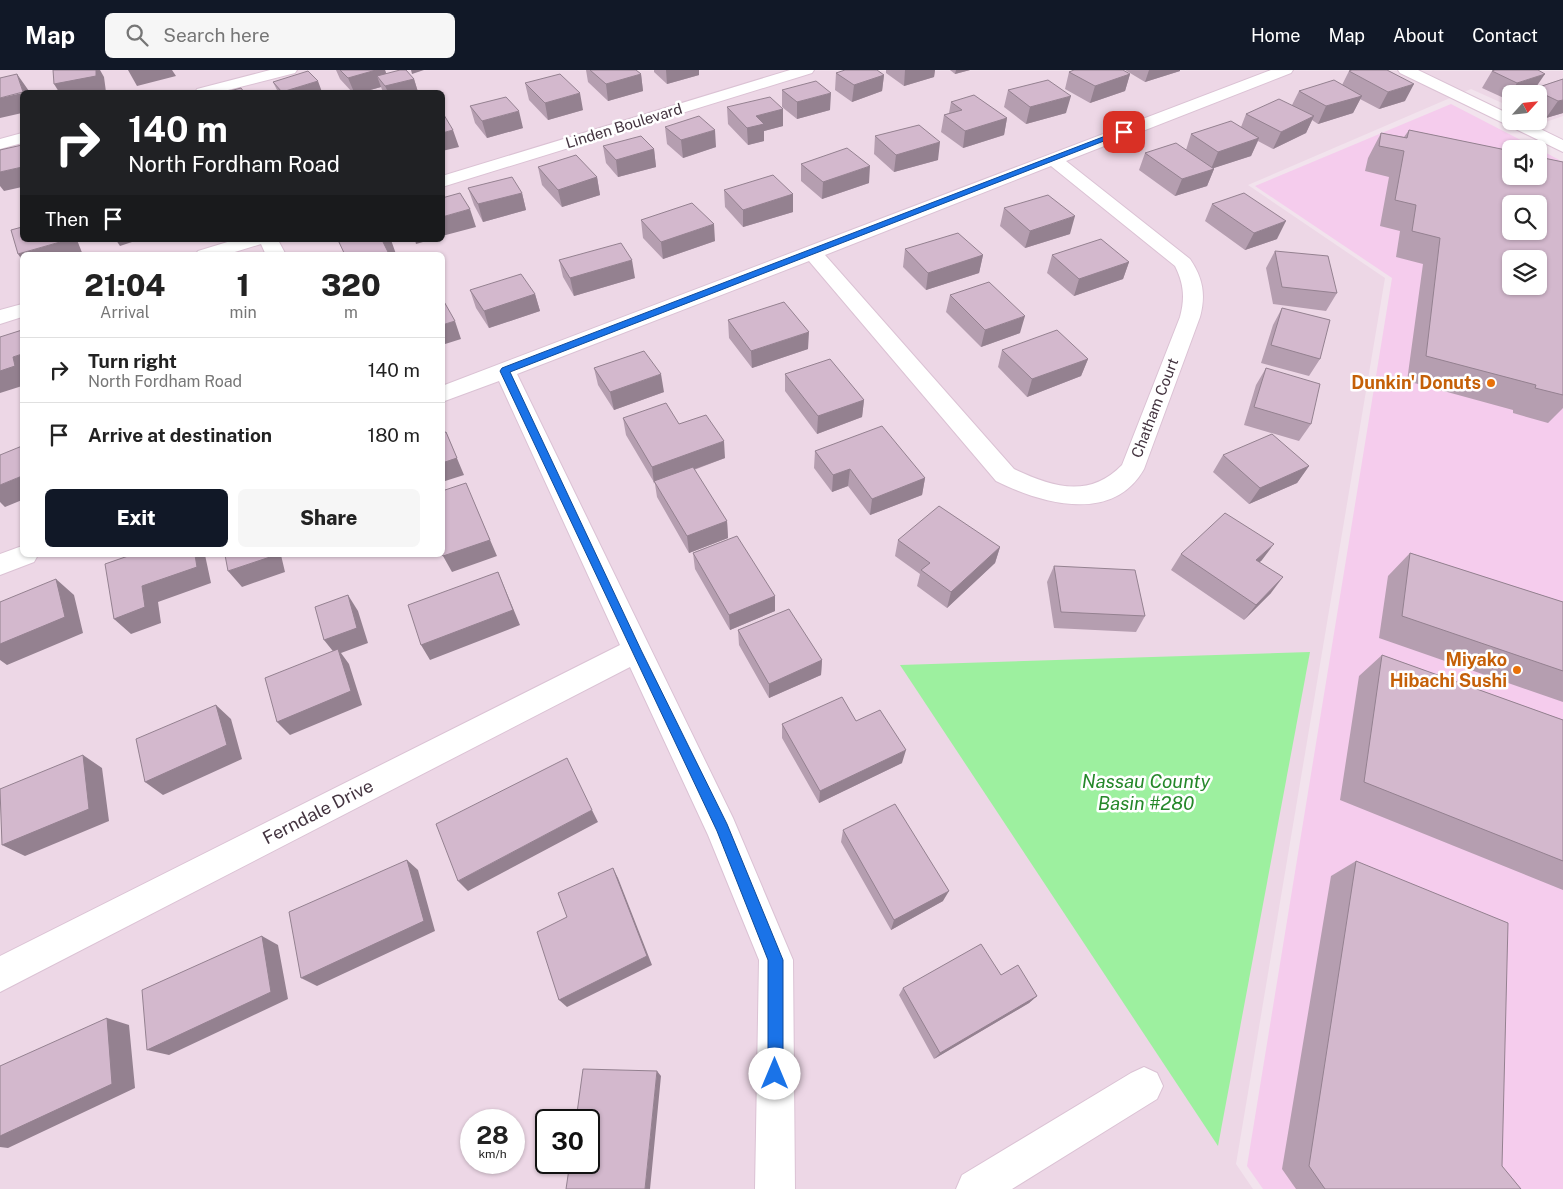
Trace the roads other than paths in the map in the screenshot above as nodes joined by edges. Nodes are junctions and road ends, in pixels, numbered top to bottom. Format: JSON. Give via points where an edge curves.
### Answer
{"nodes":[{"id":1,"x":289,"y":70,"type":"edge"},
{"id":2,"x":806,"y":70,"type":"edge"},
{"id":3,"x":1284,"y":70,"type":"edge"},
{"id":4,"x":1406,"y":70,"type":"edge"},
{"id":5,"x":211,"y":90,"type":"edge"},
{"id":6,"x":20,"y":139,"type":"edge"},
{"id":7,"x":0,"y":144,"type":"edge"},
{"id":8,"x":1563,"y":147,"type":"edge"},
{"id":9,"x":1052,"y":159,"type":"junction"},
{"id":10,"x":445,"y":181,"type":"edge"},
{"id":11,"x":247,"y":242,"type":"edge"},
{"id":12,"x":215,"y":252,"type":"edge"},
{"id":13,"x":812,"y":252,"type":"junction"},
{"id":14,"x":20,"y":311,"type":"edge"},
{"id":15,"x":0,"y":317,"type":"edge"},
{"id":16,"x":505,"y":371,"type":"junction"},
{"id":17,"x":445,"y":394,"type":"edge"},
{"id":18,"x":20,"y":557,"type":"edge"},
{"id":19,"x":0,"y":564,"type":"edge"},
{"id":20,"x":636,"y":650,"type":"junction"},
{"id":21,"x":0,"y":975,"type":"edge"},
{"id":22,"x":1144,"y":1086,"type":"dead end"},
{"id":23,"x":775,"y":1189,"type":"edge"},
{"id":24,"x":976,"y":1189,"type":"edge"}],
"edges":[{"from":1,"to":5,"type":"street"},
{"from":2,"to":10,"type":"street","name":"Linden Boulevard"},
{"from":3,"to":9,"type":"street"},
{"from":4,"to":8,"type":"street"},
{"from":6,"to":7,"type":"street"},
{"from":9,"to":13,"type":"street"},
{"from":9,"to":13,"type":"street","name":"Chatham Court","via":[[1183,263],[1193,280],[1195,300],[1190,317],[1132,469],[1114,487],[1085,496],[1059,496],[1034,490],[1005,476]]},
{"from":11,"to":12,"type":"street"},
{"from":13,"to":16,"type":"street"},
{"from":14,"to":15,"type":"street"},
{"from":16,"to":17,"type":"street"},
{"from":16,"to":20,"type":"street"},
{"from":18,"to":19,"type":"street"},
{"from":20,"to":21,"type":"street","name":"Ferndale Drive"},
{"from":20,"to":23,"type":"street","via":[[722,829],[776,960]]},
{"from":22,"to":24,"type":"street"}]}
